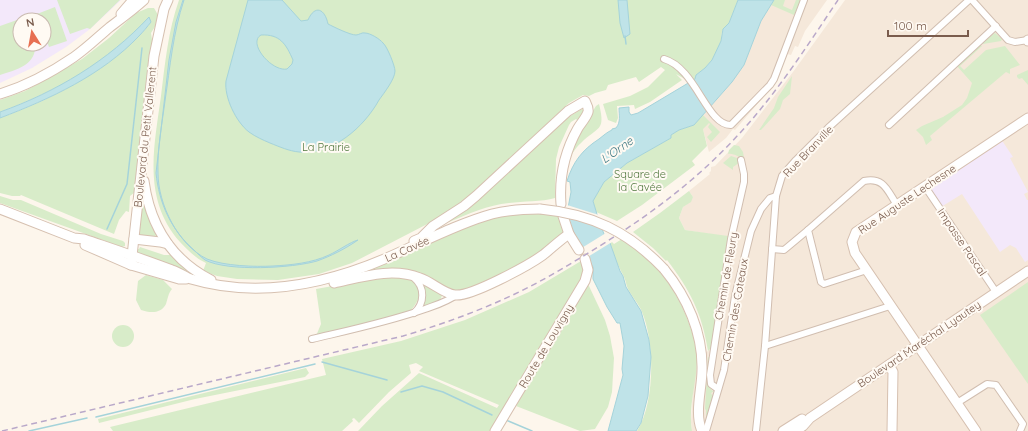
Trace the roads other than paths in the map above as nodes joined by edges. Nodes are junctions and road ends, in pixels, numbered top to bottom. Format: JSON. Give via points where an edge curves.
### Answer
{"nodes":[{"id":1,"x":134,"y":0,"type":"edge"},
{"id":2,"x":144,"y":0,"type":"edge"},
{"id":3,"x":168,"y":0,"type":"edge"},
{"id":4,"x":804,"y":0,"type":"edge"},
{"id":5,"x":971,"y":0,"type":"edge"},
{"id":6,"x":162,"y":4,"type":"edge"},
{"id":7,"x":996,"y":26,"type":"junction"},
{"id":8,"x":110,"y":27,"type":"junction"},
{"id":9,"x":1028,"y":40,"type":"edge"},
{"id":10,"x":664,"y":59,"type":"dead end"},
{"id":11,"x":0,"y":94,"type":"edge"},
{"id":12,"x":1028,"y":118,"type":"edge"},
{"id":13,"x":889,"y":125,"type":"dead end"},
{"id":14,"x":741,"y":160,"type":"dead end"},
{"id":15,"x":142,"y":167,"type":"junction"},
{"id":16,"x":928,"y":191,"type":"dead end"},
{"id":17,"x":776,"y":196,"type":"junction"},
{"id":18,"x":561,"y":204,"type":"dead end"},
{"id":19,"x":897,"y":205,"type":"junction"},
{"id":20,"x":0,"y":209,"type":"edge"},
{"id":21,"x":563,"y":216,"type":"dead end"},
{"id":22,"x":808,"y":230,"type":"junction"},
{"id":23,"x":569,"y":234,"type":"junction"},
{"id":24,"x":74,"y":238,"type":"junction"},
{"id":25,"x":134,"y":239,"type":"junction"},
{"id":26,"x":168,"y":244,"type":"junction"},
{"id":27,"x":772,"y":249,"type":"junction"},
{"id":28,"x":579,"y":250,"type":"dead end"},
{"id":29,"x":132,"y":256,"type":"junction"},
{"id":30,"x":584,"y":259,"type":"dead end"},
{"id":31,"x":131,"y":265,"type":"junction"},
{"id":32,"x":363,"y":268,"type":"junction"},
{"id":33,"x":866,"y":270,"type":"junction"},
{"id":34,"x":1028,"y":270,"type":"edge"},
{"id":35,"x":175,"y":271,"type":"junction"},
{"id":36,"x":409,"y":274,"type":"junction"},
{"id":37,"x":190,"y":278,"type":"junction"},
{"id":38,"x":301,"y":285,"type":"junction"},
{"id":39,"x":224,"y":286,"type":"junction"},
{"id":40,"x":996,"y":292,"type":"junction"},
{"id":41,"x":456,"y":295,"type":"junction"},
{"id":42,"x":890,"y":305,"type":"junction"},
{"id":43,"x":414,"y":313,"type":"junction"},
{"id":44,"x":312,"y":339,"type":"dead end"},
{"id":45,"x":765,"y":346,"type":"junction"},
{"id":46,"x":918,"y":346,"type":"junction"},
{"id":47,"x":889,"y":365,"type":"junction"},
{"id":48,"x":718,"y":389,"type":"junction"},
{"id":49,"x":957,"y":403,"type":"junction"},
{"id":50,"x":789,"y":430,"type":"edge"},
{"id":51,"x":495,"y":431,"type":"edge"},
{"id":52,"x":702,"y":431,"type":"edge"},
{"id":53,"x":706,"y":431,"type":"edge"},
{"id":54,"x":756,"y":431,"type":"edge"},
{"id":55,"x":892,"y":431,"type":"edge"},
{"id":56,"x":976,"y":431,"type":"edge"},
{"id":57,"x":1020,"y":431,"type":"edge"}],
"edges":[{"from":1,"to":8,"type":"main road"},
{"from":2,"to":8,"type":"main road"},
{"from":3,"to":6,"type":"main road","name":"Boulevard du Petit Vallerent"},
{"from":4,"to":10,"type":"street","via":[[774,79],[733,124],[728,125],[717,119],[691,80],[677,65]]},
{"from":5,"to":7,"type":"street"},
{"from":5,"to":17,"type":"street","name":"Rue Branville","via":[[796,160],[782,176]]},
{"from":6,"to":15,"type":"main road","name":"Boulevard du Petit Vallerent"},
{"from":7,"to":9,"type":"street","via":[[1010,41]]},
{"from":7,"to":13,"type":"street"},
{"from":8,"to":11,"type":"main road","via":[[56,69]]},
{"from":12,"to":19,"type":"main road","name":"Rue Auguste Lechesne"},
{"from":14,"to":48,"type":"street","name":"Chemin de Fleury","via":[[744,182],[723,288],[710,375],[711,384]]},
{"from":15,"to":25,"type":"main road","name":"Boulevard du Petit Vallerent"},
{"from":15,"to":26,"type":"main road","via":[[149,207]]},
{"from":16,"to":40,"type":"street","name":"Impasse Pascal"},
{"from":17,"to":27,"type":"street","name":"Rue Branville"},
{"from":17,"to":48,"type":"street","name":"Chemin des Coteaux","via":[[770,198],[753,222]]},
{"from":18,"to":32,"type":"main road","via":[[561,180],[565,162],[574,137],[588,113],[585,101],[568,111],[464,206],[421,238],[368,262]]},
{"from":19,"to":22,"type":"street","via":[[881,182],[864,181]]},
{"from":19,"to":33,"type":"main road","name":"Rue Auguste Lechesne","via":[[856,232],[854,236],[853,249]]},
{"from":20,"to":24,"type":"main road"},
{"from":21,"to":23,"type":"main road"},
{"from":22,"to":27,"type":"street","via":[[784,250]]},
{"from":22,"to":33,"type":"street","via":[[821,282],[824,284]]},
{"from":23,"to":28,"type":"main road"},
{"from":23,"to":41,"type":"main road","via":[[533,261],[480,288]]},
{"from":24,"to":29,"type":"main road","via":[[84,238]]},
{"from":24,"to":31,"type":"main road"},
{"from":25,"to":26,"type":"main road"},
{"from":25,"to":29,"type":"main road","name":"Boulevard du Petit Vallerent"},
{"from":26,"to":39,"type":"main road","via":[[192,269]]},
{"from":27,"to":45,"type":"street","name":"Rue Branville"},
{"from":29,"to":31,"type":"main road","name":"Boulevard du Petit Vallerent"},
{"from":29,"to":35,"type":"main road"},
{"from":30,"to":51,"type":"main road","name":"Route de Louvigny","via":[[588,270],[585,281]]},
{"from":31,"to":35,"type":"main road","via":[[135,263],[158,271]]},
{"from":31,"to":37,"type":"main road","via":[[179,279]]},
{"from":32,"to":38,"type":"main road"},
{"from":32,"to":52,"type":"main road","name":"La Cavée","bridge":true,"via":[[450,230],[492,214],[511,210],[540,209],[573,213],[611,227],[640,247],[664,269],[685,300],[698,336],[702,370],[699,413]]},
{"from":33,"to":42,"type":"main road","name":"Rue Auguste Lechesne"},
{"from":34,"to":40,"type":"main road","name":"Boulevard Maréchal Lyautey"},
{"from":35,"to":37,"type":"main road"},
{"from":36,"to":38,"type":"main road","via":[[390,273],[323,285]]},
{"from":36,"to":41,"type":"main road"},
{"from":36,"to":43,"type":"street","via":[[422,290],[421,302]]},
{"from":37,"to":39,"type":"main road"},
{"from":38,"to":39,"type":"main road","via":[[265,288]]},
{"from":40,"to":46,"type":"main road","name":"Boulevard Maréchal Lyautey"},
{"from":41,"to":43,"type":"street"},
{"from":42,"to":45,"type":"street"},
{"from":42,"to":46,"type":"main road","name":"Rue Auguste Lechesne"},
{"from":43,"to":44,"type":"street"},
{"from":45,"to":54,"type":"street","name":"Rue Branville"},
{"from":46,"to":47,"type":"main road","name":"Boulevard Maréchal Lyautey"},
{"from":46,"to":49,"type":"main road","name":"Rue Auguste Lechesne"},
{"from":47,"to":50,"type":"main road","name":"Boulevard Maréchal Lyautey","via":[[810,418],[803,426]]},
{"from":47,"to":55,"type":"main road","via":[[893,372]]},
{"from":48,"to":53,"type":"street","name":"Chemin des Coteaux"},
{"from":49,"to":56,"type":"main road","name":"Rue Auguste Lechesne"},
{"from":49,"to":57,"type":"street","via":[[988,384],[994,384],[1023,424]]}]}
